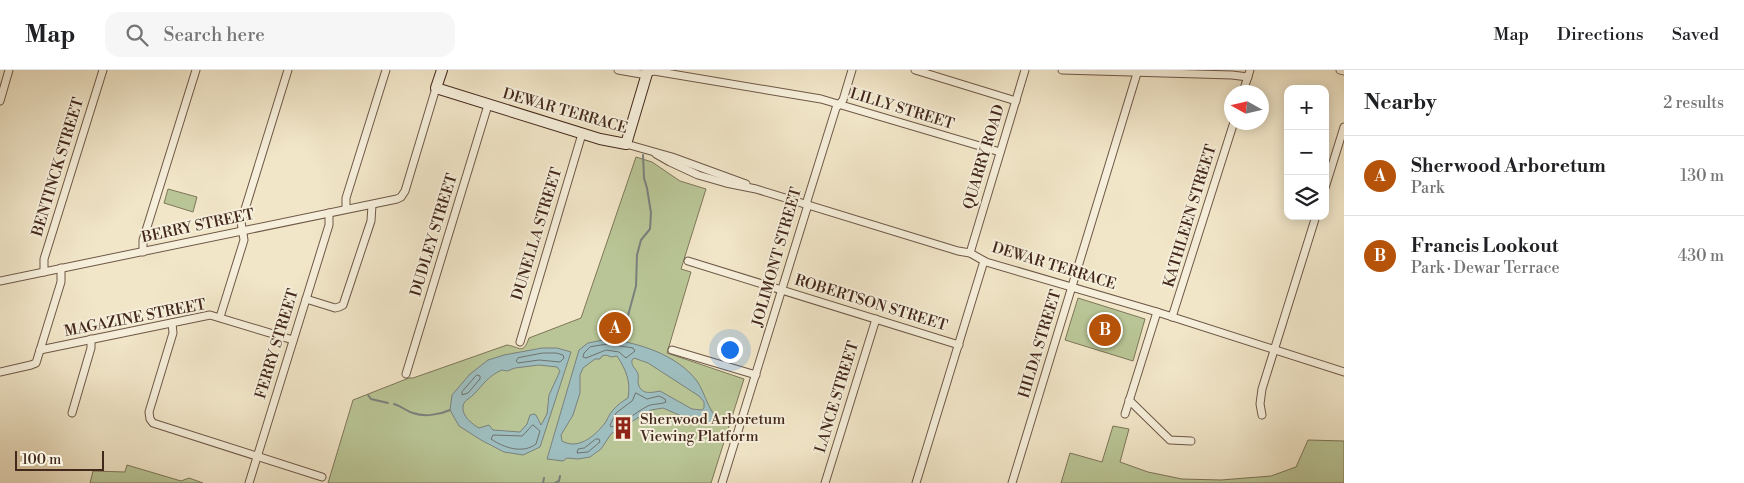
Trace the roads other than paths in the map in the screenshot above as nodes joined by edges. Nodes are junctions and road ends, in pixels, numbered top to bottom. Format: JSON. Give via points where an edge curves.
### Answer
{"nodes":[{"id":1,"x":10,"y":70,"type":"edge"},
{"id":2,"x":102,"y":70,"type":"edge"},
{"id":3,"x":196,"y":70,"type":"edge"},
{"id":4,"x":288,"y":70,"type":"edge"},
{"id":5,"x":386,"y":70,"type":"edge"},
{"id":6,"x":442,"y":70,"type":"edge"},
{"id":7,"x":618,"y":70,"type":"edge"},
{"id":8,"x":852,"y":70,"type":"edge"},
{"id":9,"x":915,"y":70,"type":"edge"},
{"id":10,"x":1025,"y":70,"type":"edge"},
{"id":11,"x":1062,"y":70,"type":"edge"},
{"id":12,"x":1340,"y":70,"type":"edge"},
{"id":13,"x":648,"y":71,"type":"edge"},
{"id":14,"x":1138,"y":71,"type":"edge"},
{"id":15,"x":1344,"y":71,"type":"edge"},
{"id":16,"x":931,"y":72,"type":"edge"},
{"id":17,"x":1249,"y":74,"type":"edge"},
{"id":18,"x":436,"y":88,"type":"junction"},
{"id":19,"x":0,"y":101,"type":"edge"},
{"id":20,"x":1016,"y":101,"type":"junction"},
{"id":21,"x":488,"y":104,"type":"junction"},
{"id":22,"x":840,"y":104,"type":"junction"},
{"id":23,"x":1344,"y":127,"type":"edge"},
{"id":24,"x":1231,"y":130,"type":"edge"},
{"id":25,"x":582,"y":134,"type":"junction"},
{"id":26,"x":626,"y":144,"type":"junction"},
{"id":27,"x":1000,"y":152,"type":"junction"},
{"id":28,"x":1329,"y":175,"type":"edge"},
{"id":29,"x":372,"y":205,"type":"junction"},
{"id":30,"x":807,"y":205,"type":"junction"},
{"id":31,"x":346,"y":210,"type":"junction"},
{"id":32,"x":329,"y":213,"type":"junction"},
{"id":33,"x":1315,"y":220,"type":"edge"},
{"id":34,"x":243,"y":231,"type":"junction"},
{"id":35,"x":143,"y":252,"type":"junction"},
{"id":36,"x":970,"y":252,"type":"junction"},
{"id":37,"x":688,"y":261,"type":"dead end"},
{"id":38,"x":984,"y":261,"type":"junction"},
{"id":39,"x":61,"y":268,"type":"junction"},
{"id":40,"x":44,"y":272,"type":"junction"},
{"id":41,"x":0,"y":281,"type":"edge"},
{"id":42,"x":1072,"y":286,"type":"junction"},
{"id":43,"x":782,"y":290,"type":"junction"},
{"id":44,"x":306,"y":299,"type":"junction"},
{"id":45,"x":1157,"y":312,"type":"junction"},
{"id":46,"x":220,"y":317,"type":"junction"},
{"id":47,"x":1172,"y":317,"type":"junction"},
{"id":48,"x":876,"y":319,"type":"junction"},
{"id":49,"x":172,"y":323,"type":"junction"},
{"id":50,"x":92,"y":340,"type":"junction"},
{"id":51,"x":293,"y":340,"type":"junction"},
{"id":52,"x":520,"y":342,"type":"dead end"},
{"id":53,"x":959,"y":345,"type":"junction"},
{"id":54,"x":40,"y":350,"type":"junction"},
{"id":55,"x":672,"y":350,"type":"dead end"},
{"id":56,"x":1275,"y":350,"type":"junction"},
{"id":57,"x":0,"y":372,"type":"edge"},
{"id":58,"x":1344,"y":372,"type":"edge"},
{"id":59,"x":406,"y":374,"type":"dead end"},
{"id":60,"x":756,"y":375,"type":"junction"},
{"id":61,"x":1129,"y":400,"type":"junction"},
{"id":62,"x":72,"y":413,"type":"dead end"},
{"id":63,"x":1125,"y":414,"type":"dead end"},
{"id":64,"x":1262,"y":415,"type":"dead end"},
{"id":65,"x":1191,"y":442,"type":"dead end"},
{"id":66,"x":257,"y":456,"type":"junction"},
{"id":67,"x":322,"y":477,"type":"dead end"},
{"id":68,"x":249,"y":483,"type":"edge"},
{"id":69,"x":722,"y":483,"type":"edge"},
{"id":70,"x":825,"y":483,"type":"edge"},
{"id":71,"x":916,"y":483,"type":"edge"},
{"id":72,"x":1012,"y":483,"type":"edge"}],
"edges":[{"from":1,"to":19,"type":"street"},
{"from":2,"to":40,"type":"street","name":"BENTINCK STREET","via":[[44,259]]},
{"from":3,"to":35,"type":"street","via":[[143,240]]},
{"from":4,"to":34,"type":"street","via":[[241,222]]},
{"from":5,"to":31,"type":"street","via":[[346,198]]},
{"from":6,"to":18,"type":"street"},
{"from":7,"to":13,"type":"street","name":"LILLY STREET","via":[[641,74]]},
{"from":8,"to":22,"type":"street","name":"JOLIMONT STREET"},
{"from":9,"to":16,"type":"street"},
{"from":10,"to":20,"type":"street","name":"QUARRY ROAD"},
{"from":11,"to":14,"type":"street"},
{"from":12,"to":15,"type":"street"},
{"from":13,"to":22,"type":"street","name":"LILLY STREET"},
{"from":13,"to":26,"type":"street"},
{"from":14,"to":17,"type":"street"},
{"from":14,"to":42,"type":"street","name":"HILDA STREET"},
{"from":16,"to":20,"type":"street"},
{"from":18,"to":21,"type":"street","name":"DEWAR TERRACE"},
{"from":18,"to":29,"type":"street","name":"BERRY STREET","via":[[405,191],[395,200]]},
{"from":20,"to":27,"type":"street","name":"QUARRY ROAD"},
{"from":21,"to":25,"type":"street","name":"DEWAR TERRACE"},
{"from":21,"to":59,"type":"street","name":"DUDLEY STREET"},
{"from":22,"to":27,"type":"street","name":"LILLY STREET"},
{"from":22,"to":30,"type":"street","name":"JOLIMONT STREET","via":[[836,108]]},
{"from":23,"to":28,"type":"street"},
{"from":24,"to":47,"type":"street","name":"KATHLEEN STREET"},
{"from":25,"to":26,"type":"street","name":"DEWAR TERRACE"},
{"from":25,"to":52,"type":"street","name":"DUNELLA STREET"},
{"from":26,"to":30,"type":"street","name":"DEWAR TERRACE"},
{"from":27,"to":36,"type":"street","name":"QUARRY ROAD"},
{"from":29,"to":31,"type":"street","name":"BERRY STREET"},
{"from":29,"to":44,"type":"street","via":[[371,221],[343,304],[335,308]]},
{"from":30,"to":36,"type":"street","name":"DEWAR TERRACE","via":[[958,252]]},
{"from":30,"to":43,"type":"street","name":"JOLIMONT STREET"},
{"from":31,"to":32,"type":"street","name":"BERRY STREET"},
{"from":32,"to":34,"type":"street","name":"BERRY STREET"},
{"from":32,"to":44,"type":"street","name":"FERRY STREET","via":[[329,225]]},
{"from":33,"to":56,"type":"street"},
{"from":34,"to":35,"type":"street","name":"BERRY STREET"},
{"from":34,"to":46,"type":"street","via":[[244,240]]},
{"from":35,"to":39,"type":"street","name":"BERRY STREET"},
{"from":36,"to":38,"type":"street","name":"DEWAR TERRACE"},
{"from":37,"to":43,"type":"street","name":"ROBERTSON STREET"},
{"from":38,"to":42,"type":"street","name":"DEWAR TERRACE"},
{"from":38,"to":53,"type":"street"},
{"from":39,"to":40,"type":"street","name":"BERRY STREET"},
{"from":39,"to":54,"type":"street","via":[[61,282]]},
{"from":40,"to":41,"type":"street","name":"BERRY STREET"},
{"from":42,"to":45,"type":"street","name":"DEWAR TERRACE"},
{"from":42,"to":72,"type":"street","name":"HILDA STREET"},
{"from":43,"to":48,"type":"street","name":"ROBERTSON STREET"},
{"from":43,"to":60,"type":"street","name":"JOLIMONT STREET"},
{"from":44,"to":51,"type":"street","name":"FERRY STREET"},
{"from":45,"to":47,"type":"street","name":"DEWAR TERRACE"},
{"from":45,"to":61,"type":"street"},
{"from":46,"to":49,"type":"street","name":"MAGAZINE STREET","via":[[210,315]]},
{"from":46,"to":51,"type":"street","name":"MAGAZINE STREET"},
{"from":47,"to":56,"type":"street","name":"DEWAR TERRACE"},
{"from":48,"to":53,"type":"street","name":"ROBERTSON STREET"},
{"from":48,"to":70,"type":"street","name":"LANCE STREET"},
{"from":49,"to":50,"type":"street","name":"MAGAZINE STREET"},
{"from":49,"to":66,"type":"street","via":[[173,333],[149,412],[151,421]]},
{"from":50,"to":54,"type":"street","name":"MAGAZINE STREET"},
{"from":50,"to":62,"type":"street"},
{"from":51,"to":66,"type":"street","name":"FERRY STREET"},
{"from":53,"to":71,"type":"street"},
{"from":54,"to":57,"type":"street","via":[[34,364]]},
{"from":55,"to":60,"type":"street"},
{"from":56,"to":58,"type":"street","name":"DEWAR TERRACE"},
{"from":56,"to":64,"type":"street","via":[[1260,399]]},
{"from":60,"to":69,"type":"street","name":"JOLIMONT STREET"},
{"from":61,"to":63,"type":"street"},
{"from":61,"to":65,"type":"street","via":[[1170,440]]},
{"from":66,"to":67,"type":"street"},
{"from":66,"to":68,"type":"street","name":"FERRY STREET"}]}
